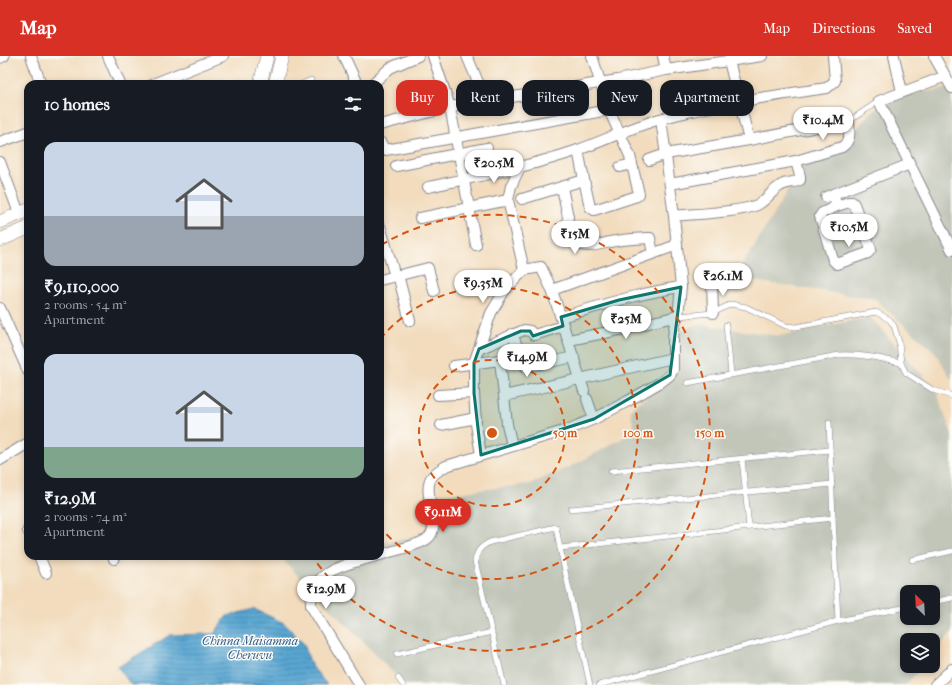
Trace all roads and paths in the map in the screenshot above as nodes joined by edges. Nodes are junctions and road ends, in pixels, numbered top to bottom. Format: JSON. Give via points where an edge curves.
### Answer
{"nodes":[{"id":1,"x":4,"y":56,"type":"edge"},
{"id":2,"x":31,"y":56,"type":"edge"},
{"id":3,"x":108,"y":56,"type":"edge"},
{"id":4,"x":224,"y":56,"type":"edge"},
{"id":5,"x":267,"y":56,"type":"edge"},
{"id":6,"x":282,"y":56,"type":"edge"},
{"id":7,"x":344,"y":56,"type":"edge"},
{"id":8,"x":418,"y":56,"type":"edge"},
{"id":9,"x":433,"y":56,"type":"edge"},
{"id":10,"x":467,"y":56,"type":"edge"},
{"id":11,"x":592,"y":56,"type":"edge"},
{"id":12,"x":663,"y":56,"type":"edge"},
{"id":13,"x":762,"y":56,"type":"edge"},
{"id":14,"x":833,"y":56,"type":"edge"},
{"id":15,"x":894,"y":56,"type":"edge"},
{"id":16,"x":934,"y":56,"type":"edge"},
{"id":17,"x":0,"y":58,"type":"edge"},
{"id":18,"x":726,"y":60,"type":"edge"},
{"id":19,"x":699,"y":61,"type":"edge"},
{"id":20,"x":666,"y":70,"type":"junction"},
{"id":21,"x":946,"y":76,"type":"junction"},
{"id":22,"x":40,"y":80,"type":"edge"},
{"id":23,"x":118,"y":80,"type":"edge"},
{"id":24,"x":163,"y":80,"type":"edge"},
{"id":25,"x":261,"y":80,"type":"edge"},
{"id":26,"x":276,"y":80,"type":"edge"},
{"id":27,"x":355,"y":80,"type":"edge"},
{"id":28,"x":376,"y":80,"type":"edge"},
{"id":29,"x":477,"y":80,"type":"edge"},
{"id":30,"x":600,"y":80,"type":"edge"},
{"id":31,"x":618,"y":80,"type":"edge"},
{"id":32,"x":732,"y":80,"type":"edge"},
{"id":33,"x":597,"y":83,"type":"edge"},
{"id":34,"x":952,"y":88,"type":"edge"},
{"id":35,"x":902,"y":92,"type":"junction"},
{"id":36,"x":514,"y":96,"type":"edge"},
{"id":37,"x":754,"y":99,"type":"edge"},
{"id":38,"x":879,"y":101,"type":"junction"},
{"id":39,"x":456,"y":106,"type":"edge"},
{"id":40,"x":450,"y":107,"type":"junction"},
{"id":41,"x":597,"y":112,"type":"edge"},
{"id":42,"x":612,"y":116,"type":"edge"},
{"id":43,"x":674,"y":116,"type":"edge"},
{"id":44,"x":743,"y":116,"type":"edge"},
{"id":45,"x":661,"y":119,"type":"junction"},
{"id":46,"x":849,"y":121,"type":"junction"},
{"id":47,"x":384,"y":124,"type":"edge"},
{"id":48,"x":24,"y":133,"type":"edge"},
{"id":49,"x":620,"y":133,"type":"junction"},
{"id":50,"x":456,"y":138,"type":"junction"},
{"id":51,"x":749,"y":140,"type":"junction"},
{"id":52,"x":0,"y":142,"type":"edge"},
{"id":53,"x":384,"y":148,"type":"edge"},
{"id":54,"x":487,"y":148,"type":"dead end"},
{"id":55,"x":578,"y":150,"type":"junction"},
{"id":56,"x":459,"y":153,"type":"junction"},
{"id":57,"x":666,"y":154,"type":"junction"},
{"id":58,"x":649,"y":160,"type":"dead end"},
{"id":59,"x":796,"y":161,"type":"junction"},
{"id":60,"x":0,"y":162,"type":"edge"},
{"id":61,"x":632,"y":164,"type":"junction"},
{"id":62,"x":910,"y":164,"type":"junction"},
{"id":63,"x":396,"y":166,"type":"dead end"},
{"id":64,"x":520,"y":167,"type":"junction"},
{"id":65,"x":620,"y":167,"type":"dead end"},
{"id":66,"x":464,"y":179,"type":"junction"},
{"id":67,"x":584,"y":180,"type":"junction"},
{"id":68,"x":670,"y":184,"type":"junction"},
{"id":69,"x":428,"y":187,"type":"dead end"},
{"id":70,"x":562,"y":187,"type":"junction"},
{"id":71,"x":522,"y":199,"type":"dead end"},
{"id":72,"x":508,"y":200,"type":"junction"},
{"id":73,"x":836,"y":206,"type":"junction"},
{"id":74,"x":469,"y":209,"type":"junction"},
{"id":75,"x":24,"y":212,"type":"edge"},
{"id":76,"x":674,"y":216,"type":"junction"},
{"id":77,"x":420,"y":218,"type":"dead end"},
{"id":78,"x":0,"y":222,"type":"edge"},
{"id":79,"x":24,"y":230,"type":"edge"},
{"id":80,"x":384,"y":238,"type":"edge"},
{"id":81,"x":0,"y":240,"type":"edge"},
{"id":82,"x":476,"y":245,"type":"dead end"},
{"id":83,"x":677,"y":245,"type":"junction"},
{"id":84,"x":952,"y":250,"type":"edge"},
{"id":85,"x":653,"y":254,"type":"junction"},
{"id":86,"x":524,"y":270,"type":"junction"},
{"id":87,"x":396,"y":275,"type":"junction"},
{"id":88,"x":384,"y":279,"type":"edge"},
{"id":89,"x":712,"y":281,"type":"dead end"},
{"id":90,"x":681,"y":287,"type":"junction"},
{"id":91,"x":552,"y":290,"type":"junction"},
{"id":92,"x":434,"y":291,"type":"dead end"},
{"id":93,"x":0,"y":308,"type":"edge"},
{"id":94,"x":712,"y":313,"type":"junction"},
{"id":95,"x":678,"y":316,"type":"junction"},
{"id":96,"x":410,"y":321,"type":"dead end"},
{"id":97,"x":562,"y":322,"type":"junction"},
{"id":98,"x":726,"y":325,"type":"dead end"},
{"id":99,"x":512,"y":334,"type":"junction"},
{"id":100,"x":569,"y":340,"type":"junction"},
{"id":101,"x":479,"y":349,"type":"junction"},
{"id":102,"x":574,"y":357,"type":"junction"},
{"id":103,"x":673,"y":358,"type":"junction"},
{"id":104,"x":24,"y":361,"type":"edge"},
{"id":105,"x":474,"y":363,"type":"junction"},
{"id":106,"x":901,"y":363,"type":"junction"},
{"id":107,"x":454,"y":366,"type":"dead end"},
{"id":108,"x":731,"y":374,"type":"junction"},
{"id":109,"x":580,"y":379,"type":"junction"},
{"id":110,"x":687,"y":383,"type":"dead end"},
{"id":111,"x":474,"y":393,"type":"junction"},
{"id":112,"x":438,"y":395,"type":"dead end"},
{"id":113,"x":504,"y":396,"type":"junction"},
{"id":114,"x":952,"y":396,"type":"edge"},
{"id":115,"x":476,"y":418,"type":"junction"},
{"id":116,"x":594,"y":419,"type":"junction"},
{"id":117,"x":829,"y":422,"type":"dead end"},
{"id":118,"x":441,"y":425,"type":"dead end"},
{"id":119,"x":24,"y":445,"type":"edge"},
{"id":120,"x":512,"y":446,"type":"junction"},
{"id":121,"x":830,"y":450,"type":"junction"},
{"id":122,"x":481,"y":455,"type":"junction"},
{"id":123,"x":742,"y":459,"type":"junction"},
{"id":124,"x":0,"y":460,"type":"edge"},
{"id":125,"x":611,"y":471,"type":"dead end"},
{"id":126,"x":832,"y":484,"type":"junction"},
{"id":127,"x":745,"y":492,"type":"junction"},
{"id":128,"x":571,"y":509,"type":"dead end"},
{"id":129,"x":833,"y":518,"type":"junction"},
{"id":130,"x":749,"y":527,"type":"junction"},
{"id":131,"x":560,"y":548,"type":"junction"},
{"id":132,"x":952,"y":552,"type":"edge"},
{"id":133,"x":384,"y":554,"type":"edge"},
{"id":134,"x":41,"y":560,"type":"edge"},
{"id":135,"x":363,"y":560,"type":"edge"},
{"id":136,"x":912,"y":560,"type":"dead end"},
{"id":137,"x":46,"y":573,"type":"dead end"},
{"id":138,"x":952,"y":598,"type":"edge"},
{"id":139,"x":940,"y":601,"type":"edge"},
{"id":140,"x":900,"y":609,"type":"edge"},
{"id":141,"x":838,"y":621,"type":"junction"},
{"id":142,"x":492,"y":632,"type":"junction"},
{"id":143,"x":397,"y":654,"type":"dead end"},
{"id":144,"x":952,"y":669,"type":"edge"},
{"id":145,"x":398,"y":678,"type":"dead end"},
{"id":146,"x":359,"y":685,"type":"edge"},
{"id":147,"x":403,"y":685,"type":"edge"},
{"id":148,"x":504,"y":685,"type":"edge"},
{"id":149,"x":590,"y":685,"type":"edge"},
{"id":150,"x":599,"y":685,"type":"edge"},
{"id":151,"x":935,"y":685,"type":"edge"}],
"edges":[{"from":1,"to":17,"type":"street"},
{"from":2,"to":22,"type":"street"},
{"from":3,"to":23,"type":"street"},
{"from":4,"to":24,"type":"street"},
{"from":5,"to":25,"type":"street"},
{"from":6,"to":26,"type":"street"},
{"from":7,"to":27,"type":"street"},
{"from":8,"to":28,"type":"street","via":[[390,68]]},
{"from":9,"to":40,"type":"street"},
{"from":10,"to":29,"type":"street"},
{"from":11,"to":30,"type":"street"},
{"from":12,"to":20,"type":"street"},
{"from":13,"to":18,"type":"street"},
{"from":14,"to":37,"type":"street","via":[[835,81],[827,88]]},
{"from":15,"to":35,"type":"street"},
{"from":16,"to":21,"type":"street"},
{"from":18,"to":19,"type":"street"},
{"from":18,"to":32,"type":"street"},
{"from":19,"to":20,"type":"street"},
{"from":20,"to":31,"type":"street"},
{"from":21,"to":34,"type":"street"},
{"from":21,"to":35,"type":"street"},
{"from":33,"to":36,"type":"street"},
{"from":35,"to":38,"type":"street"},
{"from":38,"to":46,"type":"lane"},
{"from":38,"to":62,"type":"street"},
{"from":39,"to":40,"type":"street"},
{"from":40,"to":47,"type":"street"},
{"from":40,"to":50,"type":"street"},
{"from":41,"to":50,"type":"street"},
{"from":42,"to":49,"type":"street"},
{"from":43,"to":45,"type":"street"},
{"from":44,"to":51,"type":"street"},
{"from":45,"to":49,"type":"street"},
{"from":45,"to":57,"type":"street"},
{"from":46,"to":51,"type":"street"},
{"from":46,"to":59,"type":"street","via":[[847,144]]},
{"from":48,"to":52,"type":"street"},
{"from":49,"to":55,"type":"street"},
{"from":49,"to":61,"type":"street"},
{"from":50,"to":53,"type":"street"},
{"from":50,"to":56,"type":"street"},
{"from":51,"to":57,"type":"street"},
{"from":54,"to":56,"type":"street"},
{"from":55,"to":64,"type":"street"},
{"from":55,"to":67,"type":"street"},
{"from":56,"to":63,"type":"street"},
{"from":56,"to":66,"type":"street"},
{"from":57,"to":58,"type":"street"},
{"from":57,"to":68,"type":"street"},
{"from":59,"to":68,"type":"street"},
{"from":59,"to":76,"type":"street","via":[[800,180],[779,186],[758,205],[740,210]]},
{"from":60,"to":75,"type":"street"},
{"from":61,"to":65,"type":"street"},
{"from":61,"to":67,"type":"street","via":[[639,194],[637,196],[594,210],[590,207]]},
{"from":62,"to":73,"type":"street","via":[[829,195]]},
{"from":62,"to":84,"type":"street"},
{"from":64,"to":66,"type":"street"},
{"from":64,"to":72,"type":"street"},
{"from":66,"to":69,"type":"street"},
{"from":66,"to":74,"type":"street"},
{"from":67,"to":70,"type":"street"},
{"from":68,"to":76,"type":"street"},
{"from":70,"to":71,"type":"street"},
{"from":70,"to":85,"type":"street","via":[[567,223],[574,242],[590,246],[650,238]]},
{"from":72,"to":74,"type":"street"},
{"from":72,"to":86,"type":"street"},
{"from":73,"to":73,"type":"street","via":[[849,202],[854,204],[871,249],[868,253],[836,264],[820,216],[822,212]]},
{"from":74,"to":77,"type":"street"},
{"from":74,"to":82,"type":"street"},
{"from":75,"to":78,"type":"street"},
{"from":76,"to":83,"type":"street"},
{"from":79,"to":81,"type":"street"},
{"from":80,"to":87,"type":"street"},
{"from":83,"to":85,"type":"street"},
{"from":83,"to":90,"type":"street"},
{"from":85,"to":91,"type":"street"},
{"from":86,"to":91,"type":"street","via":[[541,267]]},
{"from":86,"to":101,"type":"street","via":[[504,290],[498,300],[483,332]]},
{"from":87,"to":88,"type":"street"},
{"from":87,"to":92,"type":"street","via":[[428,268]]},
{"from":87,"to":96,"type":"street"},
{"from":89,"to":94,"type":"street"},
{"from":90,"to":95,"type":"street"},
{"from":90,"to":97,"type":"street","via":[[625,298]]},
{"from":91,"to":97,"type":"street"},
{"from":93,"to":104,"type":"street"},
{"from":94,"to":95,"type":"lane"},
{"from":94,"to":106,"type":"lane","via":[[731,304],[746,307],[786,326],[796,327],[876,312],[890,320],[894,326]]},
{"from":95,"to":100,"type":"street"},
{"from":95,"to":103,"type":"street","via":[[675,322]]},
{"from":97,"to":99,"type":"street","via":[[534,335],[526,329]]},
{"from":97,"to":100,"type":"street"},
{"from":98,"to":108,"type":"lane"},
{"from":99,"to":101,"type":"street"},
{"from":99,"to":102,"type":"street","via":[[526,367]]},
{"from":100,"to":102,"type":"street"},
{"from":101,"to":105,"type":"street"},
{"from":102,"to":109,"type":"street"},
{"from":103,"to":109,"type":"street"},
{"from":103,"to":116,"type":"street","via":[[673,370],[661,382]]},
{"from":105,"to":107,"type":"street"},
{"from":105,"to":111,"type":"street"},
{"from":105,"to":113,"type":"street","via":[[500,360]]},
{"from":106,"to":108,"type":"lane","via":[[869,355],[839,355]]},
{"from":106,"to":114,"type":"lane","via":[[908,376],[932,390]]},
{"from":108,"to":110,"type":"lane"},
{"from":109,"to":113,"type":"street"},
{"from":109,"to":116,"type":"street"},
{"from":111,"to":112,"type":"street"},
{"from":111,"to":115,"type":"street"},
{"from":113,"to":120,"type":"street"},
{"from":115,"to":118,"type":"street"},
{"from":115,"to":122,"type":"street"},
{"from":116,"to":120,"type":"street","via":[[567,430]]},
{"from":117,"to":121,"type":"lane"},
{"from":119,"to":124,"type":"street"},
{"from":120,"to":122,"type":"street"},
{"from":121,"to":123,"type":"lane"},
{"from":121,"to":126,"type":"lane"},
{"from":122,"to":133,"type":"street","via":[[446,466],[430,479],[428,489],[432,534],[423,542]]},
{"from":123,"to":125,"type":"lane"},
{"from":123,"to":127,"type":"lane"},
{"from":126,"to":127,"type":"lane"},
{"from":126,"to":129,"type":"lane"},
{"from":127,"to":128,"type":"lane"},
{"from":127,"to":130,"type":"lane"},
{"from":129,"to":130,"type":"lane"},
{"from":129,"to":141,"type":"lane"},
{"from":130,"to":131,"type":"lane"},
{"from":131,"to":142,"type":"lane","via":[[556,527],[481,546],[475,562]]},
{"from":131,"to":149,"type":"lane"},
{"from":132,"to":136,"type":"lane"},
{"from":134,"to":137,"type":"street"},
{"from":135,"to":146,"type":"street","via":[[330,570],[315,585],[311,597],[311,606]]},
{"from":138,"to":139,"type":"lane"},
{"from":140,"to":141,"type":"lane"},
{"from":141,"to":150,"type":"lane"},
{"from":142,"to":143,"type":"lane"},
{"from":142,"to":148,"type":"lane"},
{"from":144,"to":151,"type":"street"},
{"from":145,"to":147,"type":"lane"}]}
